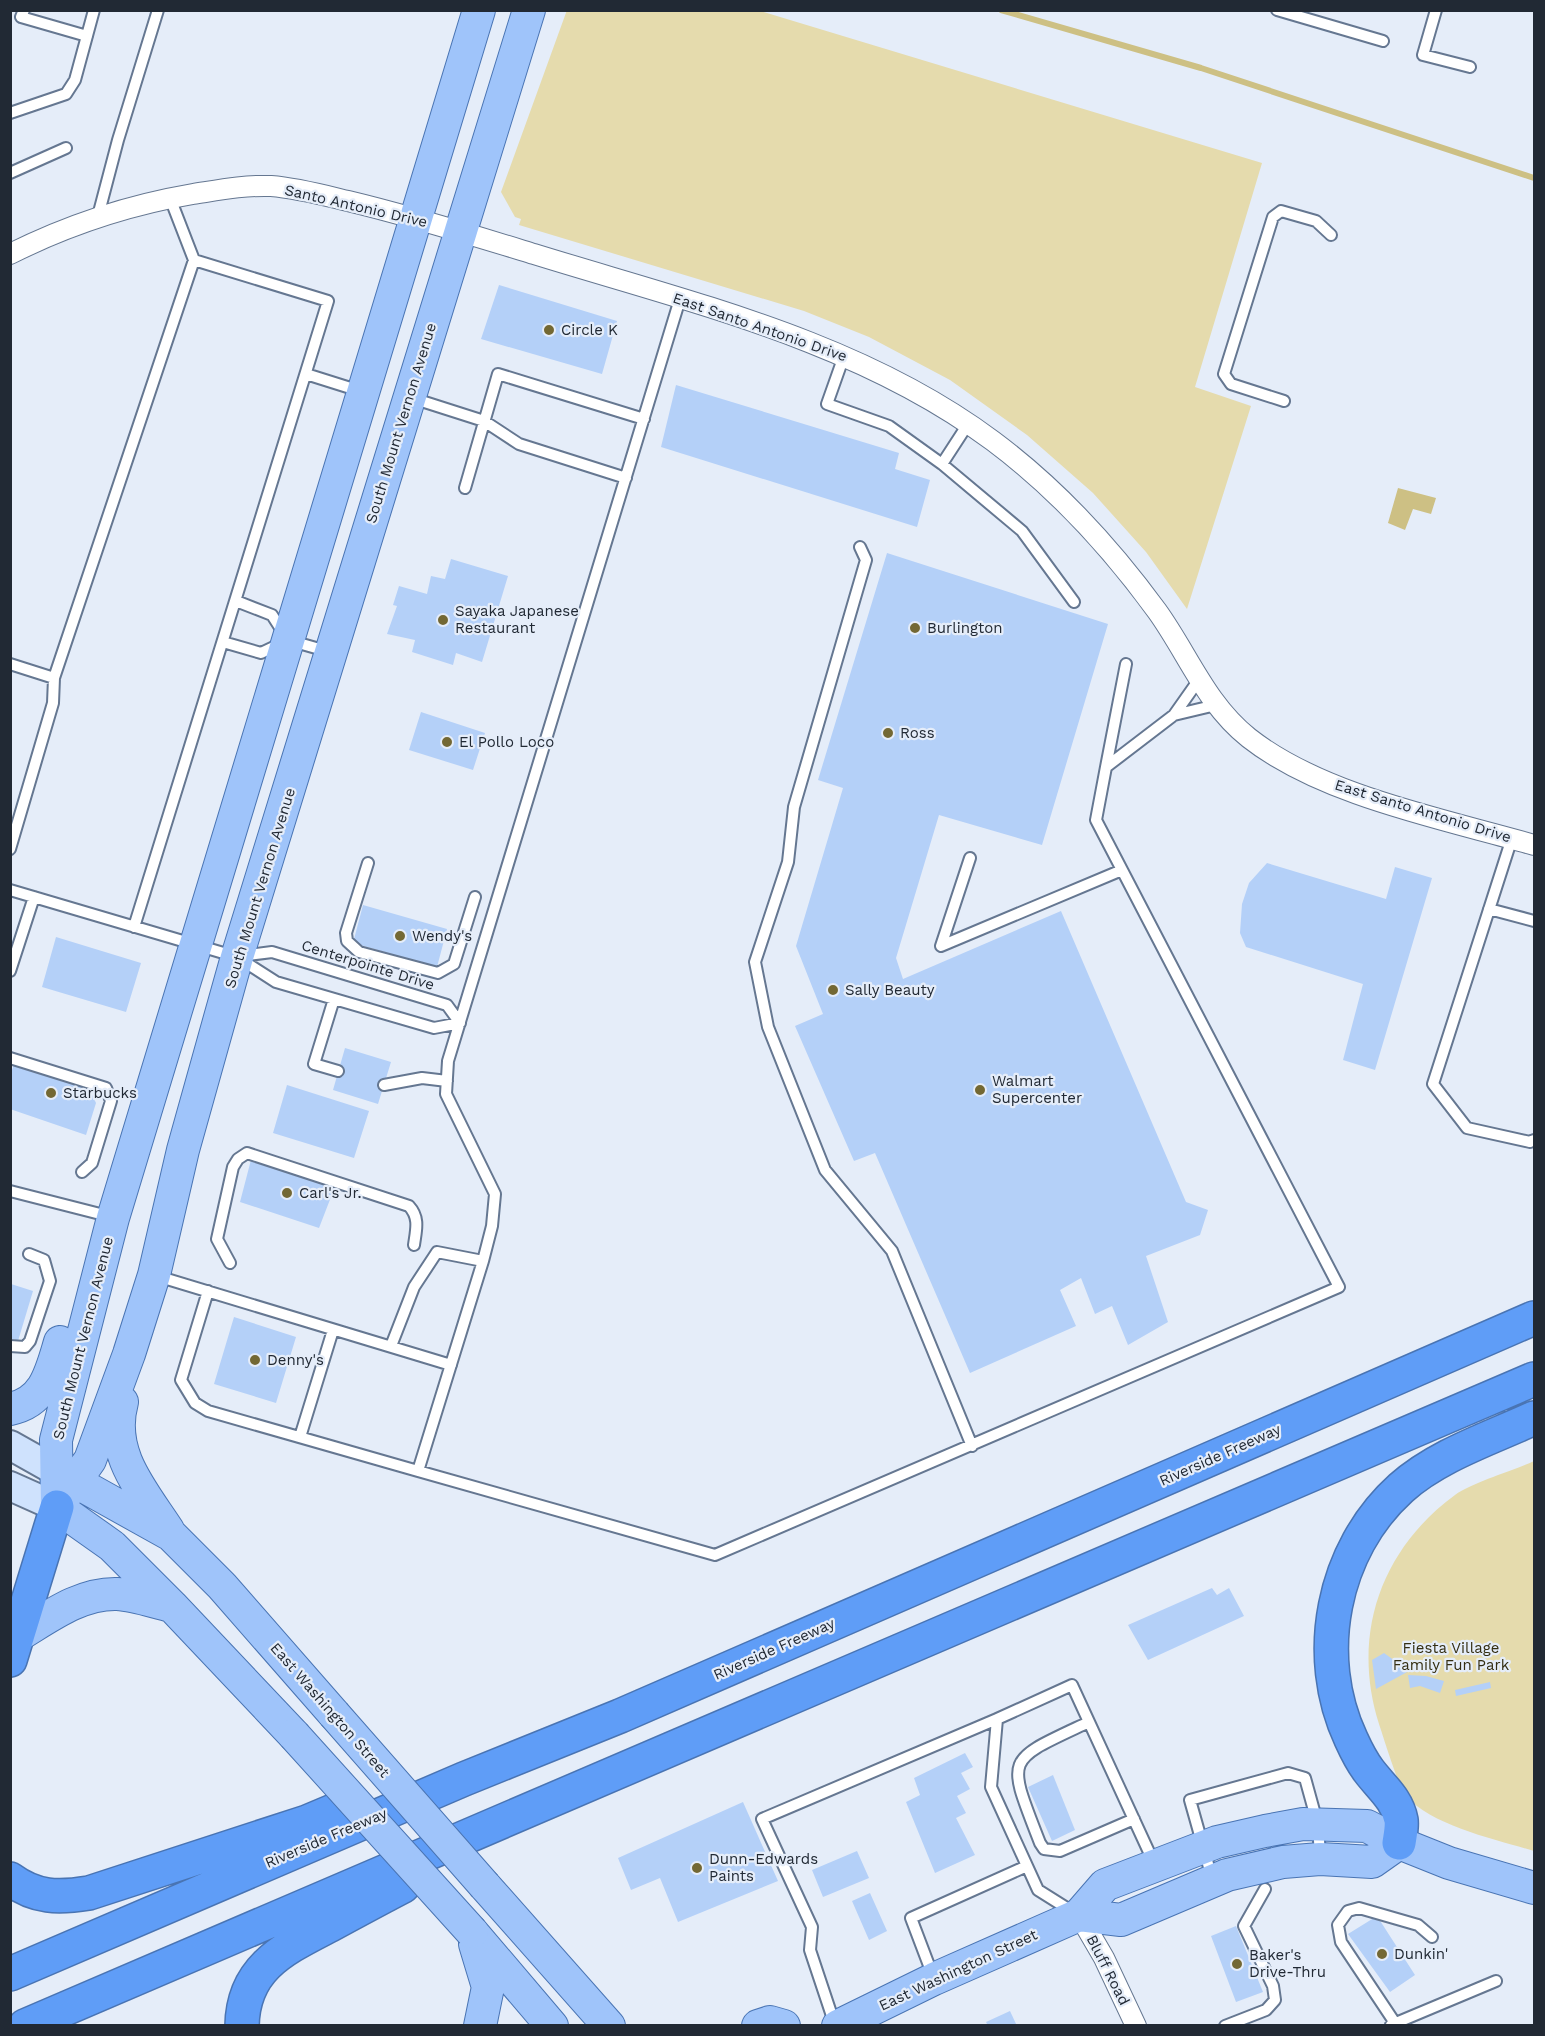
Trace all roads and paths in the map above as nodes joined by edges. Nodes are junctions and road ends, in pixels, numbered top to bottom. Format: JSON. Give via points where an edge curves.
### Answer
{"nodes":[{"id":1,"x":24,"y":10,"type":"edge"},
{"id":2,"x":94,"y":10,"type":"edge"},
{"id":3,"x":158,"y":10,"type":"edge"},
{"id":4,"x":479,"y":10,"type":"edge"},
{"id":5,"x":529,"y":10,"type":"edge"},
{"id":6,"x":1277,"y":10,"type":"edge"},
{"id":7,"x":1436,"y":10,"type":"edge"},
{"id":8,"x":87,"y":36,"type":"junction"},
{"id":9,"x":1383,"y":41,"type":"dead end"},
{"id":10,"x":1470,"y":67,"type":"dead end"},
{"id":11,"x":10,"y":113,"type":"edge"},
{"id":12,"x":66,"y":148,"type":"dead end"},
{"id":13,"x":10,"y":173,"type":"edge"},
{"id":14,"x":170,"y":198,"type":"junction"},
{"id":15,"x":98,"y":216,"type":"junction"},
{"id":16,"x":416,"y":219,"type":"junction"},
{"id":17,"x":461,"y":231,"type":"junction"},
{"id":18,"x":1331,"y":235,"type":"dead end"},
{"id":19,"x":10,"y":254,"type":"edge"},
{"id":20,"x":194,"y":260,"type":"junction"},
{"id":21,"x":680,"y":299,"type":"junction"},
{"id":22,"x":844,"y":356,"type":"junction"},
{"id":23,"x":306,"y":374,"type":"junction"},
{"id":24,"x":364,"y":392,"type":"junction"},
{"id":25,"x":409,"y":396,"type":"junction"},
{"id":26,"x":1284,"y":401,"type":"dead end"},
{"id":27,"x":644,"y":419,"type":"junction"},
{"id":28,"x":484,"y":421,"type":"junction"},
{"id":29,"x":968,"y":424,"type":"junction"},
{"id":30,"x":942,"y":464,"type":"junction"},
{"id":31,"x":626,"y":478,"type":"junction"},
{"id":32,"x":465,"y":488,"type":"dead end"},
{"id":33,"x":860,"y":547,"type":"dead end"},
{"id":34,"x":236,"y":601,"type":"junction"},
{"id":35,"x":1074,"y":602,"type":"dead end"},
{"id":36,"x":288,"y":640,"type":"junction"},
{"id":37,"x":223,"y":642,"type":"junction"},
{"id":38,"x":333,"y":653,"type":"junction"},
{"id":39,"x":10,"y":664,"type":"edge"},
{"id":40,"x":1126,"y":664,"type":"dead end"},
{"id":41,"x":54,"y":678,"type":"junction"},
{"id":42,"x":1198,"y":681,"type":"junction"},
{"id":43,"x":1216,"y":705,"type":"junction"},
{"id":44,"x":1174,"y":715,"type":"junction"},
{"id":45,"x":1106,"y":767,"type":"junction"},
{"id":46,"x":1512,"y":838,"type":"junction"},
{"id":47,"x":1534,"y":845,"type":"edge"},
{"id":48,"x":10,"y":849,"type":"edge"},
{"id":49,"x":970,"y":858,"type":"dead end"},
{"id":50,"x":368,"y":863,"type":"dead end"},
{"id":51,"x":1122,"y":870,"type":"junction"},
{"id":52,"x":10,"y":890,"type":"edge"},
{"id":53,"x":34,"y":897,"type":"junction"},
{"id":54,"x":475,"y":897,"type":"dead end"},
{"id":55,"x":1489,"y":909,"type":"junction"},
{"id":56,"x":1534,"y":921,"type":"edge"},
{"id":57,"x":134,"y":927,"type":"junction"},
{"id":58,"x":195,"y":946,"type":"junction"},
{"id":59,"x":237,"y":957,"type":"junction"},
{"id":60,"x":10,"y":971,"type":"edge"},
{"id":61,"x":334,"y":999,"type":"junction"},
{"id":62,"x":460,"y":1023,"type":"junction"},
{"id":63,"x":10,"y":1058,"type":"edge"},
{"id":64,"x":338,"y":1071,"type":"dead end"},
{"id":65,"x":447,"y":1081,"type":"junction"},
{"id":66,"x":384,"y":1085,"type":"dead end"},
{"id":67,"x":1534,"y":1140,"type":"edge"},
{"id":68,"x":82,"y":1172,"type":"dead end"},
{"id":69,"x":10,"y":1191,"type":"edge"},
{"id":70,"x":113,"y":1218,"type":"junction"},
{"id":71,"x":414,"y":1245,"type":"dead end"},
{"id":72,"x":29,"y":1254,"type":"dead end"},
{"id":73,"x":483,"y":1262,"type":"junction"},
{"id":74,"x":230,"y":1263,"type":"dead end"},
{"id":75,"x":102,"y":1267,"type":"junction"},
{"id":76,"x":154,"y":1275,"type":"junction"},
{"id":77,"x":208,"y":1291,"type":"junction"},
{"id":78,"x":1534,"y":1318,"type":"edge"},
{"id":79,"x":333,"y":1330,"type":"junction"},
{"id":80,"x":10,"y":1346,"type":"edge"},
{"id":81,"x":391,"y":1346,"type":"junction"},
{"id":82,"x":129,"y":1354,"type":"junction"},
{"id":83,"x":451,"y":1365,"type":"junction"},
{"id":84,"x":1534,"y":1379,"type":"edge"},
{"id":85,"x":10,"y":1410,"type":"edge"},
{"id":86,"x":1534,"y":1418,"type":"edge"},
{"id":87,"x":300,"y":1437,"type":"junction"},
{"id":88,"x":10,"y":1445,"type":"edge"},
{"id":89,"x":972,"y":1446,"type":"junction"},
{"id":90,"x":418,"y":1471,"type":"junction"},
{"id":91,"x":10,"y":1486,"type":"edge"},
{"id":92,"x":63,"y":1486,"type":"junction"},
{"id":93,"x":171,"y":1534,"type":"junction"},
{"id":94,"x":172,"y":1606,"type":"junction"},
{"id":95,"x":15,"y":1647,"type":"edge"},
{"id":96,"x":620,"y":1716,"type":"junction"},
{"id":97,"x":998,"y":1719,"type":"junction"},
{"id":98,"x":1089,"y":1722,"type":"junction"},
{"id":99,"x":594,"y":1784,"type":"junction"},
{"id":100,"x":1134,"y":1819,"type":"junction"},
{"id":101,"x":1318,"y":1825,"type":"junction"},
{"id":102,"x":1399,"y":1843,"type":"junction"},
{"id":103,"x":1202,"y":1848,"type":"junction"},
{"id":104,"x":1320,"y":1859,"type":"junction"},
{"id":105,"x":1027,"y":1866,"type":"junction"},
{"id":106,"x":1156,"y":1866,"type":"junction"},
{"id":107,"x":10,"y":1879,"type":"edge"},
{"id":108,"x":1214,"y":1881,"type":"junction"},
{"id":109,"x":1534,"y":1888,"type":"edge"},
{"id":110,"x":1265,"y":1889,"type":"dead end"},
{"id":111,"x":1079,"y":1915,"type":"junction"},
{"id":112,"x":472,"y":1932,"type":"junction"},
{"id":113,"x":1432,"y":1937,"type":"dead end"},
{"id":114,"x":10,"y":1974,"type":"edge"},
{"id":115,"x":934,"y":1978,"type":"junction"},
{"id":116,"x":1496,"y":1982,"type":"dead end"},
{"id":117,"x":26,"y":2025,"type":"edge"},
{"id":118,"x":242,"y":2025,"type":"edge"},
{"id":119,"x":480,"y":2025,"type":"edge"},
{"id":120,"x":552,"y":2025,"type":"edge"},
{"id":121,"x":609,"y":2025,"type":"edge"},
{"id":122,"x":758,"y":2025,"type":"edge"},
{"id":123,"x":784,"y":2025,"type":"edge"},
{"id":124,"x":837,"y":2025,"type":"edge"},
{"id":125,"x":1136,"y":2025,"type":"edge"},
{"id":126,"x":1225,"y":2025,"type":"edge"},
{"id":127,"x":1395,"y":2025,"type":"edge"}],
"edges":[{"from":1,"to":8,"type":"lane","via":[[21,17]]},
{"from":2,"to":8,"type":"lane"},
{"from":3,"to":15,"type":"lane","via":[[117,140]]},
{"from":4,"to":16,"type":"main road","name":"South Mount Vernon Avenue"},
{"from":5,"to":17,"type":"main road","name":"South Mount Vernon Avenue"},
{"from":6,"to":9,"type":"lane"},
{"from":7,"to":10,"type":"lane","via":[[1423,55]]},
{"from":8,"to":11,"type":"lane","via":[[75,80],[66,94]]},
{"from":12,"to":13,"type":"lane"},
{"from":14,"to":15,"type":"street","name":"Santo Antonio Drive"},
{"from":14,"to":16,"type":"street","name":"Santo Antonio Drive","via":[[271,186],[307,191]]},
{"from":14,"to":20,"type":"lane"},
{"from":15,"to":19,"type":"street","name":"Santo Antonio Drive","via":[[61,228]]},
{"from":16,"to":17,"type":"street","name":"Santo Antonio Drive"},
{"from":16,"to":24,"type":"main road","name":"South Mount Vernon Avenue"},
{"from":17,"to":21,"type":"street","name":"East Santo Antonio Drive"},
{"from":17,"to":25,"type":"main road","name":"South Mount Vernon Avenue"},
{"from":18,"to":26,"type":"lane","via":[[1316,221],[1281,210],[1273,217],[1224,374],[1231,384]]},
{"from":20,"to":23,"type":"lane","via":[[328,301]]},
{"from":20,"to":41,"type":"lane"},
{"from":21,"to":22,"type":"street","name":"East Santo Antonio Drive","via":[[808,340]]},
{"from":21,"to":27,"type":"lane"},
{"from":22,"to":29,"type":"street","name":"East Santo Antonio Drive","via":[[923,393]]},
{"from":22,"to":30,"type":"lane","via":[[827,404],[889,426]]},
{"from":23,"to":24,"type":"lane"},
{"from":23,"to":34,"type":"lane"},
{"from":24,"to":36,"type":"main road","name":"South Mount Vernon Avenue"},
{"from":25,"to":28,"type":"lane"},
{"from":25,"to":38,"type":"main road","name":"South Mount Vernon Avenue"},
{"from":27,"to":28,"type":"lane","via":[[498,374]]},
{"from":27,"to":31,"type":"lane"},
{"from":28,"to":31,"type":"lane","via":[[519,444]]},
{"from":28,"to":32,"type":"lane"},
{"from":29,"to":30,"type":"lane"},
{"from":29,"to":42,"type":"street","name":"East Santo Antonio Drive","via":[[996,442],[1059,496],[1115,558],[1159,615]]},
{"from":30,"to":35,"type":"lane","via":[[1022,531]]},
{"from":31,"to":62,"type":"lane"},
{"from":33,"to":89,"type":"lane","via":[[866,560],[794,807],[788,862],[755,962],[768,1027],[825,1170],[892,1251]]},
{"from":34,"to":36,"type":"lane","via":[[272,615]]},
{"from":34,"to":37,"type":"lane"},
{"from":36,"to":37,"type":"lane","via":[[261,653]]},
{"from":36,"to":38,"type":"lane"},
{"from":36,"to":58,"type":"main road","name":"South Mount Vernon Avenue"},
{"from":37,"to":57,"type":"lane"},
{"from":38,"to":59,"type":"main road","name":"South Mount Vernon Avenue"},
{"from":39,"to":41,"type":"lane"},
{"from":40,"to":45,"type":"lane"},
{"from":41,"to":48,"type":"lane","via":[[53,703]]},
{"from":42,"to":43,"type":"street","name":"East Santo Antonio Drive"},
{"from":42,"to":44,"type":"lane"},
{"from":43,"to":44,"type":"lane"},
{"from":43,"to":46,"type":"street","name":"East Santo Antonio Drive","via":[[1248,738],[1298,769],[1356,793]]},
{"from":44,"to":45,"type":"lane"},
{"from":45,"to":51,"type":"lane","via":[[1096,820]]},
{"from":46,"to":47,"type":"street","name":"East Santo Antonio Drive"},
{"from":46,"to":55,"type":"lane"},
{"from":49,"to":51,"type":"lane","via":[[941,946]]},
{"from":50,"to":54,"type":"lane","via":[[346,933],[359,952],[438,973],[446,970],[454,964]]},
{"from":51,"to":89,"type":"lane","via":[[1339,1287]]},
{"from":52,"to":53,"type":"lane","name":"Centerpointe Drive"},
{"from":53,"to":57,"type":"lane","name":"Centerpointe Drive"},
{"from":53,"to":60,"type":"lane"},
{"from":55,"to":56,"type":"lane"},
{"from":55,"to":67,"type":"lane","via":[[1433,1084],[1467,1128]]},
{"from":57,"to":58,"type":"lane","name":"Centerpointe Drive"},
{"from":58,"to":59,"type":"lane","name":"Centerpointe Drive"},
{"from":58,"to":70,"type":"main road","name":"South Mount Vernon Avenue"},
{"from":59,"to":61,"type":"lane","name":"Centerpointe Drive","via":[[276,982]]},
{"from":59,"to":62,"type":"lane","name":"Centerpointe Drive","via":[[272,952],[306,962],[447,1005]]},
{"from":59,"to":76,"type":"main road","name":"South Mount Vernon Avenue","via":[[183,1150]]},
{"from":61,"to":62,"type":"lane","name":"Centerpointe Drive","via":[[434,1028]]},
{"from":61,"to":64,"type":"lane","via":[[314,1064]]},
{"from":62,"to":65,"type":"lane","via":[[448,1061]]},
{"from":63,"to":68,"type":"lane","via":[[106,1088],[111,1101],[92,1163]]},
{"from":65,"to":66,"type":"lane","via":[[422,1078]]},
{"from":65,"to":73,"type":"lane","via":[[446,1094],[495,1194]]},
{"from":69,"to":70,"type":"lane"},
{"from":70,"to":75,"type":"main road","name":"South Mount Vernon Avenue"},
{"from":71,"to":74,"type":"lane","via":[[417,1226],[409,1206],[247,1153],[233,1167],[217,1239]]},
{"from":72,"to":80,"type":"lane","via":[[44,1260],[50,1281],[30,1341],[25,1347]]},
{"from":73,"to":81,"type":"lane","via":[[438,1252],[414,1287]]},
{"from":73,"to":83,"type":"lane"},
{"from":75,"to":85,"type":"main road","via":[[75,1298],[48,1382],[36,1399]]},
{"from":75,"to":92,"type":"main road","name":"South Mount Vernon Avenue","via":[[59,1421],[56,1440]]},
{"from":76,"to":77,"type":"lane"},
{"from":76,"to":82,"type":"main road","name":"South Mount Vernon Avenue"},
{"from":77,"to":79,"type":"lane"},
{"from":77,"to":87,"type":"lane","via":[[181,1380],[185,1390],[208,1411]]},
{"from":78,"to":96,"type":"highway","name":"Riverside Freeway"},
{"from":79,"to":81,"type":"lane"},
{"from":79,"to":87,"type":"lane"},
{"from":81,"to":83,"type":"lane"},
{"from":82,"to":92,"type":"main road","name":"South Mount Vernon Avenue","via":[[90,1460]]},
{"from":82,"to":93,"type":"main road","via":[[117,1438],[127,1465]]},
{"from":83,"to":90,"type":"lane"},
{"from":84,"to":99,"type":"highway"},
{"from":86,"to":102,"type":"highway","via":[[1444,1460],[1402,1488],[1367,1527],[1347,1566],[1333,1620],[1330,1652],[1335,1694],[1350,1738],[1367,1770],[1392,1798],[1401,1821]]},
{"from":87,"to":90,"type":"lane"},
{"from":88,"to":92,"type":"main road","name":"East Washington Street"},
{"from":89,"to":90,"type":"lane","via":[[715,1555]]},
{"from":91,"to":92,"type":"main road","name":"East Washington Street"},
{"from":92,"to":93,"type":"main road","name":"East Washington Street"},
{"from":92,"to":94,"type":"main road","name":"East Washington Street","via":[[112,1546]]},
{"from":92,"to":95,"type":"highway"},
{"from":93,"to":121,"type":"main road","name":"East Washington Street","bridge":true,"via":[[222,1586]]},
{"from":94,"to":95,"type":"main road","via":[[119,1594],[100,1595],[62,1609]]},
{"from":94,"to":112,"type":"main road","name":"East Washington Street","bridge":true},
{"from":96,"to":107,"type":"highway","via":[[508,1740],[307,1822],[89,1893],[43,1896]]},
{"from":96,"to":114,"type":"highway","name":"Riverside Freeway"},
{"from":97,"to":98,"type":"lane","via":[[1072,1686]]},
{"from":97,"to":105,"type":"lane","via":[[991,1787]]},
{"from":97,"to":124,"type":"lane","via":[[762,1819],[812,1926],[810,1950]]},
{"from":98,"to":100,"type":"lane"},
{"from":98,"to":100,"type":"lane","via":[[1040,1745],[1021,1759],[1017,1785],[1040,1843],[1044,1849],[1060,1851]]},
{"from":99,"to":117,"type":"highway"},
{"from":99,"to":118,"type":"highway","via":[[283,1950],[260,1970],[250,1988],[242,2007]]},
{"from":100,"to":106,"type":"lane"},
{"from":101,"to":102,"type":"main road","name":"East Washington Street","via":[[1367,1826]]},
{"from":101,"to":103,"type":"main road","name":"East Washington Street","via":[[1266,1831]]},
{"from":101,"to":103,"type":"lane","via":[[1305,1778],[1288,1773],[1190,1800]]},
{"from":101,"to":104,"type":"lane"},
{"from":102,"to":104,"type":"main road","via":[[1372,1862]]},
{"from":102,"to":109,"type":"main road","name":"East Washington Street","via":[[1449,1863]]},
{"from":103,"to":106,"type":"main road","name":"East Washington Street"},
{"from":103,"to":108,"type":"lane"},
{"from":104,"to":108,"type":"main road","via":[[1283,1862]]},
{"from":105,"to":111,"type":"lane","via":[[1038,1890]]},
{"from":105,"to":115,"type":"lane","via":[[911,1918]]},
{"from":106,"to":111,"type":"main road","name":"East Washington Street","via":[[1105,1885]]},
{"from":108,"to":111,"type":"main road","via":[[1121,1920]]},
{"from":110,"to":126,"type":"lane","via":[[1244,1926],[1273,1986],[1275,2000],[1266,2010]]},
{"from":111,"to":115,"type":"main road","name":"East Washington Street"},
{"from":111,"to":125,"type":"street","name":"Bluff Road"},
{"from":112,"to":119,"type":"main road","via":[[488,1987]]},
{"from":112,"to":120,"type":"main road","name":"East Washington Street"},
{"from":113,"to":127,"type":"lane","via":[[1419,1925],[1359,1908],[1348,1911],[1338,1925],[1341,1942]]},
{"from":115,"to":124,"type":"main road","name":"East Washington Street"},
{"from":116,"to":127,"type":"lane"},
{"from":122,"to":123,"type":"main road"}]}
